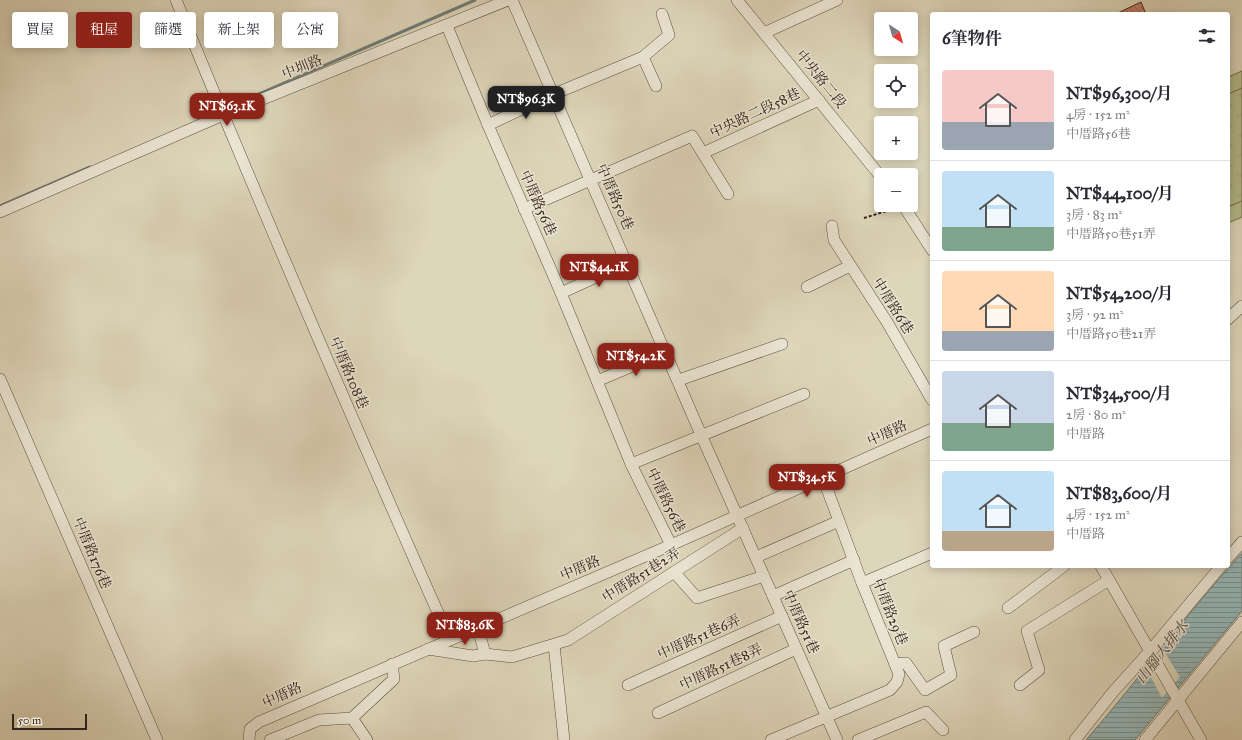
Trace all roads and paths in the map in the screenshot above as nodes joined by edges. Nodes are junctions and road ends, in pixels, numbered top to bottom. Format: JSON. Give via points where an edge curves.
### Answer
{"nodes":[{"id":1,"x":176,"y":0,"type":"edge"},
{"id":2,"x":508,"y":0,"type":"edge"},
{"id":3,"x":512,"y":0,"type":"edge"},
{"id":4,"x":737,"y":0,"type":"edge"},
{"id":5,"x":837,"y":0,"type":"edge"},
{"id":6,"x":662,"y":14,"type":"dead end"},
{"id":7,"x":447,"y":26,"type":"junction"},
{"id":8,"x":764,"y":33,"type":"junction"},
{"id":9,"x":643,"y":58,"type":"junction"},
{"id":10,"x":656,"y":86,"type":"dead end"},
{"id":11,"x":554,"y":94,"type":"junction"},
{"id":12,"x":819,"y":100,"type":"junction"},
{"id":13,"x":223,"y":116,"type":"junction"},
{"id":14,"x":488,"y":125,"type":"junction"},
{"id":15,"x":703,"y":154,"type":"junction"},
{"id":16,"x":874,"y":168,"type":"edge"},
{"id":17,"x":592,"y":182,"type":"junction"},
{"id":18,"x":728,"y":194,"type":"dead end"},
{"id":19,"x":524,"y":209,"type":"junction"},
{"id":20,"x":0,"y":212,"type":"edge"},
{"id":21,"x":882,"y":212,"type":"edge"},
{"id":22,"x":908,"y":212,"type":"edge"},
{"id":23,"x":864,"y":218,"type":"dead end"},
{"id":24,"x":832,"y":226,"type":"dead end"},
{"id":25,"x":930,"y":247,"type":"edge"},
{"id":26,"x":627,"y":263,"type":"junction"},
{"id":27,"x":850,"y":266,"type":"junction"},
{"id":28,"x":807,"y":287,"type":"dead end"},
{"id":29,"x":561,"y":293,"type":"junction"},
{"id":30,"x":1242,"y":306,"type":"edge"},
{"id":31,"x":1230,"y":317,"type":"edge"},
{"id":32,"x":782,"y":344,"type":"dead end"},
{"id":33,"x":666,"y":352,"type":"junction"},
{"id":34,"x":0,"y":379,"type":"edge"},
{"id":35,"x":679,"y":380,"type":"junction"},
{"id":36,"x":597,"y":381,"type":"junction"},
{"id":37,"x":804,"y":394,"type":"dead end"},
{"id":38,"x":930,"y":397,"type":"edge"},
{"id":39,"x":930,"y":430,"type":"edge"},
{"id":40,"x":702,"y":437,"type":"junction"},
{"id":41,"x":631,"y":464,"type":"junction"},
{"id":42,"x":823,"y":478,"type":"junction"},
{"id":43,"x":737,"y":516,"type":"junction"},
{"id":44,"x":839,"y":521,"type":"junction"},
{"id":45,"x":743,"y":528,"type":"junction"},
{"id":46,"x":1242,"y":542,"type":"edge"},
{"id":47,"x":671,"y":545,"type":"junction"},
{"id":48,"x":930,"y":553,"type":"edge"},
{"id":49,"x":1230,"y":556,"type":"edge"},
{"id":50,"x":756,"y":557,"type":"junction"},
{"id":51,"x":854,"y":560,"type":"junction"},
{"id":52,"x":1061,"y":568,"type":"edge"},
{"id":53,"x":1102,"y":568,"type":"edge"},
{"id":54,"x":1219,"y":568,"type":"edge"},
{"id":55,"x":674,"y":572,"type":"junction"},
{"id":56,"x":764,"y":576,"type":"junction"},
{"id":57,"x":1109,"y":580,"type":"junction"},
{"id":58,"x":862,"y":583,"type":"junction"},
{"id":59,"x":773,"y":596,"type":"junction"},
{"id":60,"x":1008,"y":608,"type":"dead end"},
{"id":61,"x":782,"y":616,"type":"junction"},
{"id":62,"x":1242,"y":622,"type":"edge"},
{"id":63,"x":478,"y":628,"type":"junction"},
{"id":64,"x":974,"y":632,"type":"dead end"},
{"id":65,"x":450,"y":640,"type":"junction"},
{"id":66,"x":554,"y":645,"type":"junction"},
{"id":67,"x":428,"y":649,"type":"junction"},
{"id":68,"x":796,"y":649,"type":"junction"},
{"id":69,"x":1150,"y":652,"type":"junction"},
{"id":70,"x":485,"y":654,"type":"junction"},
{"id":71,"x":392,"y":664,"type":"junction"},
{"id":72,"x":895,"y":664,"type":"junction"},
{"id":73,"x":628,"y":685,"type":"dead end"},
{"id":74,"x":1020,"y":685,"type":"dead end"},
{"id":75,"x":1178,"y":702,"type":"junction"},
{"id":76,"x":658,"y":713,"type":"dead end"},
{"id":77,"x":827,"y":717,"type":"junction"},
{"id":78,"x":352,"y":718,"type":"junction"},
{"id":79,"x":942,"y":730,"type":"dead end"},
{"id":80,"x":157,"y":740,"type":"edge"},
{"id":81,"x":249,"y":740,"type":"edge"},
{"id":82,"x":270,"y":740,"type":"edge"},
{"id":83,"x":367,"y":740,"type":"edge"},
{"id":84,"x":564,"y":740,"type":"edge"},
{"id":85,"x":771,"y":740,"type":"edge"},
{"id":86,"x":837,"y":740,"type":"edge"},
{"id":87,"x":858,"y":740,"type":"edge"},
{"id":88,"x":1075,"y":740,"type":"edge"},
{"id":89,"x":1145,"y":740,"type":"edge"},
{"id":90,"x":1201,"y":740,"type":"edge"}],
"edges":[{"from":1,"to":13,"type":"street","name":"中厝路108巷"},
{"from":2,"to":7,"type":"street","name":"中圳路"},
{"from":3,"to":11,"type":"street","name":"中厝路50巷"},
{"from":4,"to":8,"type":"street","name":"中央路二段"},
{"from":5,"to":8,"type":"street"},
{"from":6,"to":9,"type":"street","via":[[669,35]]},
{"from":7,"to":13,"type":"street","name":"中圳路"},
{"from":7,"to":14,"type":"street","name":"中厝路56巷"},
{"from":8,"to":12,"type":"street","name":"中央路二段"},
{"from":9,"to":10,"type":"street"},
{"from":9,"to":11,"type":"street"},
{"from":11,"to":14,"type":"street"},
{"from":11,"to":17,"type":"street","name":"中厝路50巷"},
{"from":12,"to":15,"type":"street","name":"中央路二段58巷"},
{"from":12,"to":16,"type":"street","name":"中央路二段"},
{"from":13,"to":20,"type":"street","name":"中圳路"},
{"from":13,"to":65,"type":"street","name":"中厝路108巷"},
{"from":14,"to":19,"type":"street","name":"中厝路56巷"},
{"from":15,"to":17,"type":"street","via":[[692,136]]},
{"from":15,"to":18,"type":"street"},
{"from":17,"to":19,"type":"street"},
{"from":17,"to":26,"type":"street","name":"中厝路50巷"},
{"from":19,"to":29,"type":"street","name":"中厝路56巷"},
{"from":21,"to":23,"type":"path"},
{"from":22,"to":25,"type":"street"},
{"from":24,"to":27,"type":"street","name":"中厝路6巷","via":[[834,240]]},
{"from":26,"to":29,"type":"street"},
{"from":26,"to":33,"type":"street","name":"中厝路50巷"},
{"from":27,"to":28,"type":"street"},
{"from":27,"to":38,"type":"street","name":"中厝路6巷","via":[[887,322]]},
{"from":29,"to":36,"type":"street","name":"中厝路56巷"},
{"from":30,"to":31,"type":"street"},
{"from":32,"to":35,"type":"street"},
{"from":33,"to":35,"type":"street","name":"中厝路50巷"},
{"from":33,"to":36,"type":"street"},
{"from":34,"to":80,"type":"street","name":"中厝路176巷"},
{"from":35,"to":40,"type":"street","name":"中厝路50巷"},
{"from":36,"to":41,"type":"street","name":"中厝路56巷"},
{"from":37,"to":40,"type":"street"},
{"from":39,"to":42,"type":"street","name":"中厝路"},
{"from":40,"to":41,"type":"street"},
{"from":40,"to":43,"type":"street","name":"中厝路50巷"},
{"from":41,"to":47,"type":"street","name":"中厝路56巷"},
{"from":42,"to":43,"type":"street","name":"中厝路"},
{"from":42,"to":44,"type":"street","name":"中厝路29巷"},
{"from":43,"to":45,"type":"street","name":"中厝路51巷"},
{"from":43,"to":47,"type":"street","name":"中厝路"},
{"from":44,"to":50,"type":"street"},
{"from":44,"to":51,"type":"street","name":"中厝路29巷"},
{"from":45,"to":50,"type":"street","name":"中厝路51巷"},
{"from":45,"to":55,"type":"street","name":"中厝路51巷2弄"},
{"from":46,"to":49,"type":"street"},
{"from":47,"to":63,"type":"street","name":"中厝路"},
{"from":48,"to":58,"type":"street"},
{"from":50,"to":56,"type":"street","name":"中厝路51巷"},
{"from":51,"to":58,"type":"street","name":"中厝路29巷"},
{"from":51,"to":59,"type":"street"},
{"from":52,"to":60,"type":"street"},
{"from":53,"to":57,"type":"street"},
{"from":54,"to":69,"type":"street"},
{"from":55,"to":56,"type":"street","via":[[698,598]]},
{"from":55,"to":66,"type":"street","name":"中厝路51巷2弄","via":[[568,640]]},
{"from":56,"to":59,"type":"street","name":"中厝路51巷"},
{"from":57,"to":69,"type":"street"},
{"from":57,"to":74,"type":"street","via":[[1027,631],[1039,670]]},
{"from":58,"to":72,"type":"street","name":"中厝路29巷"},
{"from":59,"to":61,"type":"street","name":"中厝路51巷"},
{"from":61,"to":68,"type":"street","name":"中厝路51巷"},
{"from":61,"to":73,"type":"street","name":"中厝路51巷6弄"},
{"from":62,"to":75,"type":"street"},
{"from":63,"to":65,"type":"street","name":"中厝路"},
{"from":63,"to":70,"type":"street"},
{"from":64,"to":72,"type":"street","via":[[944,646],[951,675],[925,690],[906,663]]},
{"from":65,"to":67,"type":"street","name":"中厝路"},
{"from":66,"to":70,"type":"street","name":"中厝路51巷2弄","via":[[512,657]]},
{"from":66,"to":84,"type":"street"},
{"from":67,"to":70,"type":"street","name":"中厝路51巷2弄","via":[[473,656]]},
{"from":67,"to":71,"type":"street","name":"中厝路"},
{"from":68,"to":76,"type":"street","name":"中厝路51巷8弄"},
{"from":68,"to":77,"type":"street","name":"中厝路51巷"},
{"from":69,"to":75,"type":"street"},
{"from":69,"to":88,"type":"street","via":[[1112,692]]},
{"from":71,"to":78,"type":"street","via":[[394,679]]},
{"from":71,"to":81,"type":"street","name":"中厝路","via":[[259,722],[250,729]]},
{"from":72,"to":77,"type":"street","name":"中厝路29巷","via":[[899,674],[897,682],[890,690]]},
{"from":75,"to":89,"type":"street"},
{"from":75,"to":90,"type":"street"},
{"from":77,"to":85,"type":"street"},
{"from":77,"to":86,"type":"street","name":"中厝路51巷"},
{"from":78,"to":82,"type":"street","via":[[319,720]]},
{"from":78,"to":83,"type":"street"},
{"from":79,"to":87,"type":"street","via":[[926,712]]}]}
